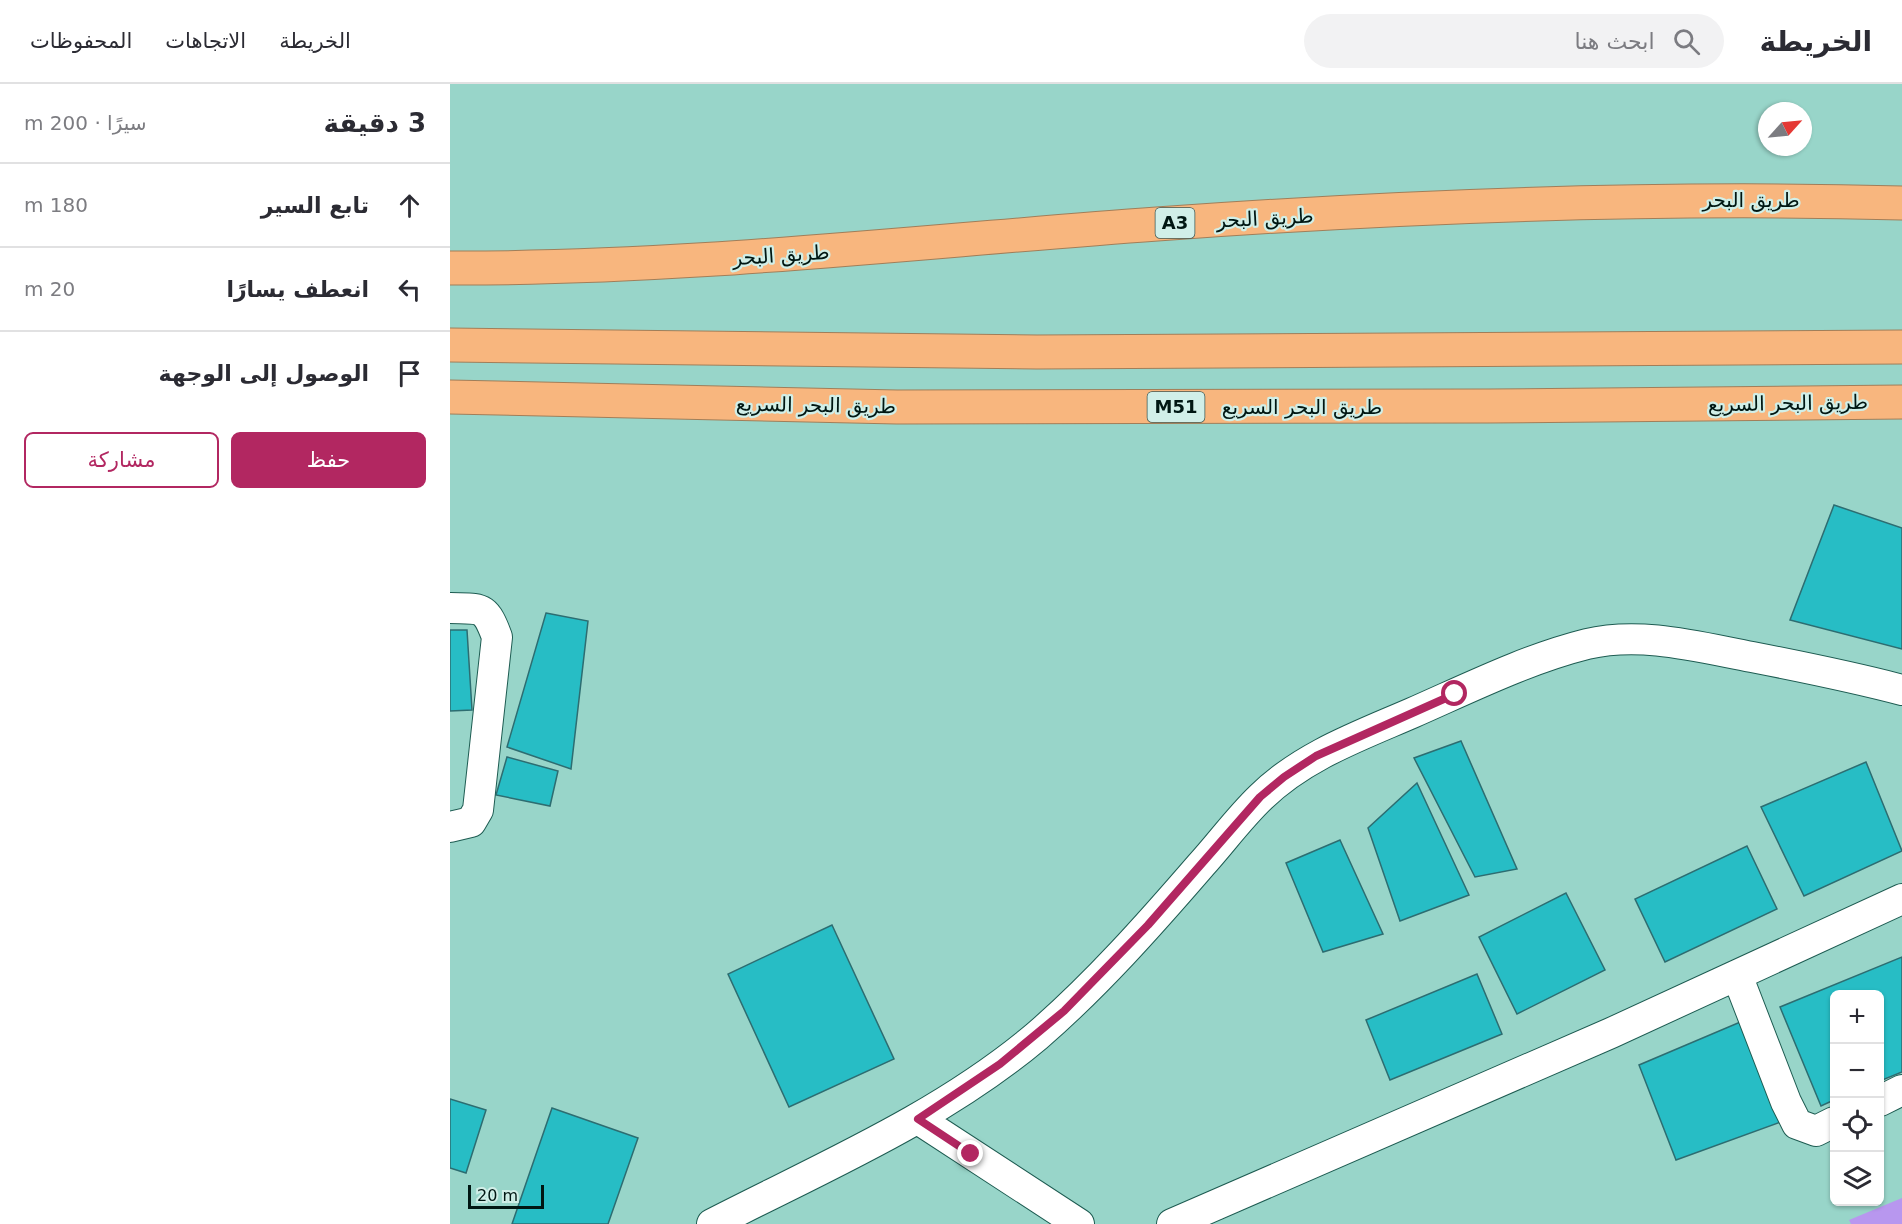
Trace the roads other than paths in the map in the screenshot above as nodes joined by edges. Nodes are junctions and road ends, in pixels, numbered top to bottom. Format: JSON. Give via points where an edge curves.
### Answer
{"nodes":[{"id":1,"x":1902,"y":203,"type":"edge"},
{"id":2,"x":450,"y":268,"type":"edge"},
{"id":3,"x":450,"y":345,"type":"edge"},
{"id":4,"x":1902,"y":347,"type":"edge"},
{"id":5,"x":450,"y":397,"type":"edge"},
{"id":6,"x":1902,"y":402,"type":"edge"},
{"id":7,"x":450,"y":608,"type":"edge"},
{"id":8,"x":1902,"y":690,"type":"edge"},
{"id":9,"x":450,"y":827,"type":"edge"},
{"id":10,"x":1902,"y":899,"type":"edge"},
{"id":11,"x":1737,"y":975,"type":"junction"},
{"id":12,"x":1902,"y":1090,"type":"edge"},
{"id":13,"x":1884,"y":1099,"type":"edge"},
{"id":14,"x":918,"y":1119,"type":"junction"},
{"id":15,"x":1830,"y":1124,"type":"edge"},
{"id":16,"x":712,"y":1224,"type":"edge"},
{"id":17,"x":1079,"y":1224,"type":"edge"},
{"id":18,"x":1172,"y":1224,"type":"edge"}],
"edges":[{"from":1,"to":2,"type":"highway","name":"طريق البحر","number":"A3","via":[[1616,201],[1440,207],[1158,224],[659,263]]},
{"from":3,"to":4,"type":"highway","via":[[1037,352]]},
{"from":5,"to":6,"type":"highway","name":"طريق البحر السريع","number":"M51","via":[[897,407]]},
{"from":7,"to":9,"type":"street","via":[[480,608],[492,622],[497,637],[478,810],[471,822]]},
{"from":8,"to":14,"type":"street","via":[[1676,642],[1624,639],[1557,654],[1422,708],[1316,756],[1284,777],[1260,797],[1148,925],[1064,1011],[1013,1055]]},
{"from":10,"to":11,"type":"street"},
{"from":11,"to":15,"type":"street","via":[[1797,1124],[1815,1131]]},
{"from":11,"to":18,"type":"street"},
{"from":12,"to":13,"type":"street"},
{"from":14,"to":16,"type":"street"},
{"from":14,"to":17,"type":"street"}]}
